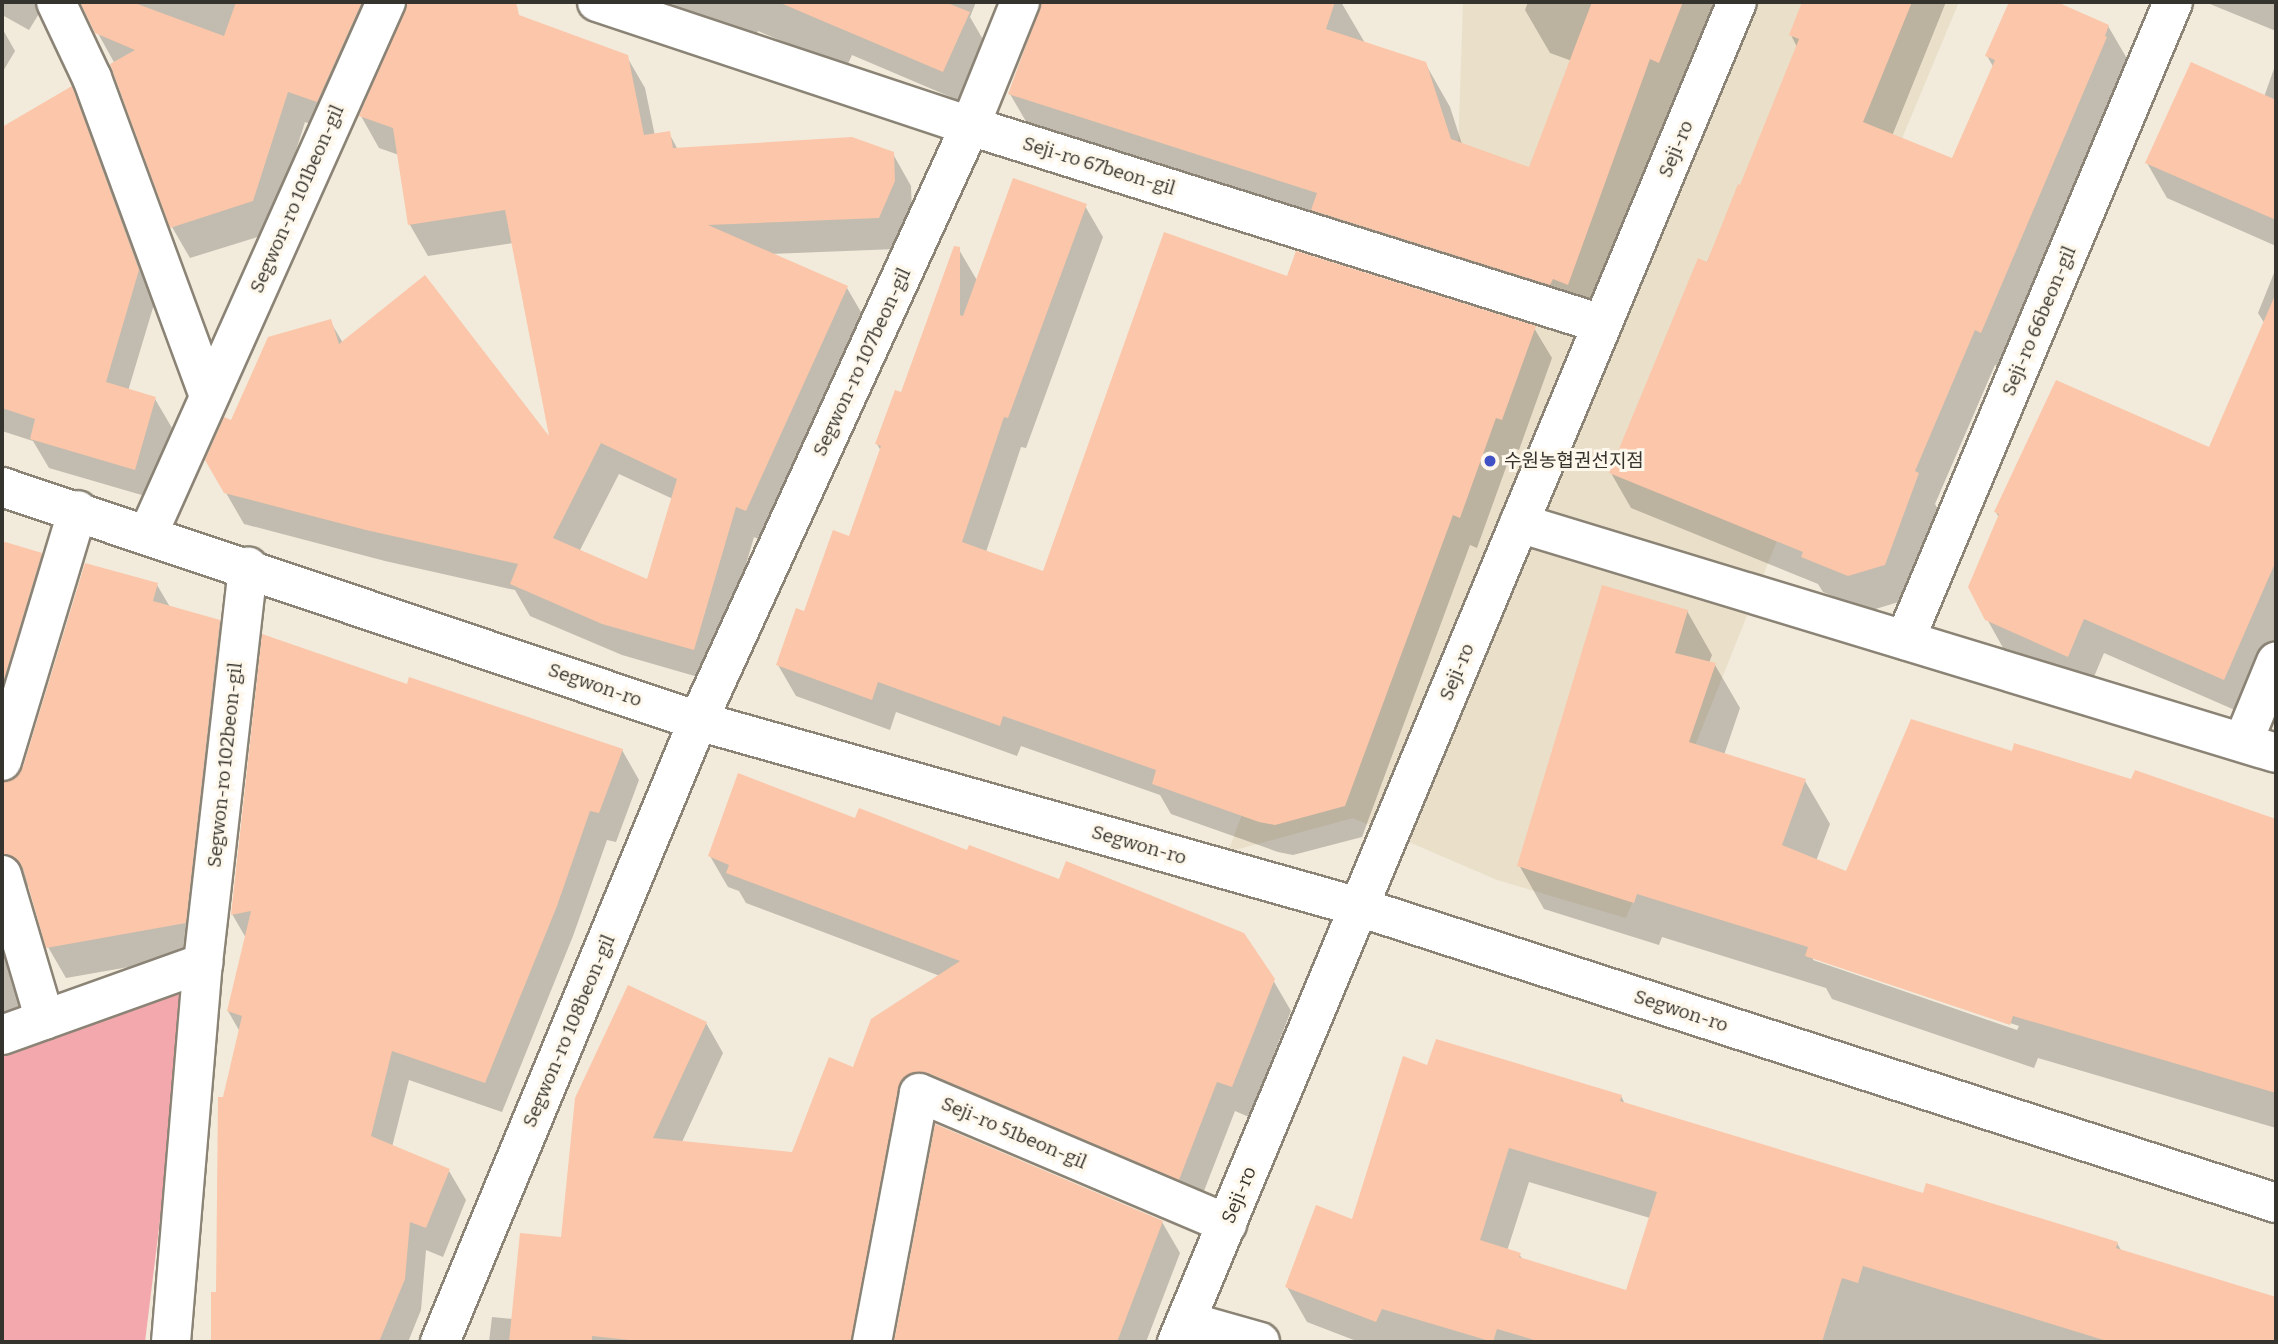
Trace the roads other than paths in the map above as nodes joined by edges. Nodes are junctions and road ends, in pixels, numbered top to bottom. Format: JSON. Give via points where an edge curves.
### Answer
{"nodes":[{"id":1,"x":56,"y":2,"type":"edge"},
{"id":2,"x":386,"y":2,"type":"edge"},
{"id":3,"x":597,"y":2,"type":"edge"},
{"id":4,"x":1020,"y":2,"type":"edge"},
{"id":5,"x":1737,"y":2,"type":"edge"},
{"id":6,"x":2173,"y":2,"type":"edge"},
{"id":7,"x":970,"y":126,"type":"junction"},
{"id":8,"x":1602,"y":324,"type":"junction"},
{"id":9,"x":209,"y":396,"type":"junction"},
{"id":10,"x":2,"y":486,"type":"edge"},
{"id":11,"x":78,"y":510,"type":"junction"},
{"id":12,"x":1519,"y":523,"type":"junction"},
{"id":13,"x":148,"y":534,"type":"junction"},
{"id":14,"x":248,"y":568,"type":"junction"},
{"id":15,"x":1905,"y":640,"type":"junction"},
{"id":16,"x":2276,"y":662,"type":"edge"},
{"id":17,"x":698,"y":721,"type":"junction"},
{"id":18,"x":2260,"y":748,"type":"edge"},
{"id":19,"x":2,"y":761,"type":"edge"},
{"id":20,"x":2,"y":874,"type":"edge"},
{"id":21,"x":1359,"y":907,"type":"junction"},
{"id":22,"x":202,"y":963,"type":"junction"},
{"id":23,"x":46,"y":1020,"type":"junction"},
{"id":24,"x":2,"y":1035,"type":"edge"},
{"id":25,"x":2276,"y":1203,"type":"edge"},
{"id":26,"x":1227,"y":1224,"type":"junction"},
{"id":27,"x":1182,"y":1331,"type":"edge"},
{"id":28,"x":171,"y":1342,"type":"edge"},
{"id":29,"x":440,"y":1342,"type":"edge"},
{"id":30,"x":872,"y":1342,"type":"edge"},
{"id":31,"x":1261,"y":1342,"type":"edge"}],
"edges":[{"from":1,"to":9,"type":"street","via":[[92,78]]},
{"from":2,"to":9,"type":"street","name":"Segwon-ro 101beon-gil"},
{"from":3,"to":7,"type":"street","name":"Seji-ro 67beon-gil"},
{"from":4,"to":7,"type":"street","name":"Segwon-ro 107beon-gil"},
{"from":5,"to":8,"type":"street","name":"Seji-ro"},
{"from":6,"to":15,"type":"street","name":"Seji-ro 66beon-gil"},
{"from":7,"to":8,"type":"street","name":"Seji-ro 67beon-gil"},
{"from":7,"to":17,"type":"street","name":"Segwon-ro 107beon-gil"},
{"from":8,"to":12,"type":"street","name":"Seji-ro"},
{"from":9,"to":13,"type":"street","name":"Segwon-ro 101beon-gil"},
{"from":10,"to":11,"type":"street","name":"Segwon-ro"},
{"from":11,"to":13,"type":"street","name":"Segwon-ro"},
{"from":11,"to":19,"type":"street"},
{"from":12,"to":15,"type":"street"},
{"from":12,"to":21,"type":"street","name":"Seji-ro"},
{"from":13,"to":14,"type":"street","name":"Segwon-ro"},
{"from":14,"to":17,"type":"street","name":"Segwon-ro"},
{"from":14,"to":22,"type":"street","name":"Segwon-ro 102beon-gil"},
{"from":15,"to":18,"type":"street"},
{"from":16,"to":18,"type":"street"},
{"from":17,"to":21,"type":"street","name":"Segwon-ro"},
{"from":17,"to":29,"type":"street","name":"Segwon-ro 108beon-gil"},
{"from":20,"to":23,"type":"street"},
{"from":21,"to":25,"type":"street","name":"Segwon-ro"},
{"from":21,"to":26,"type":"street","name":"Seji-ro"},
{"from":22,"to":23,"type":"street"},
{"from":22,"to":28,"type":"street","name":"Segwon-ro 102beon-gil"},
{"from":23,"to":24,"type":"street"},
{"from":26,"to":27,"type":"street","name":"Seji-ro"},
{"from":26,"to":30,"type":"street","name":"Seji-ro 51beon-gil","via":[[919,1093]]},
{"from":27,"to":31,"type":"street"}]}
